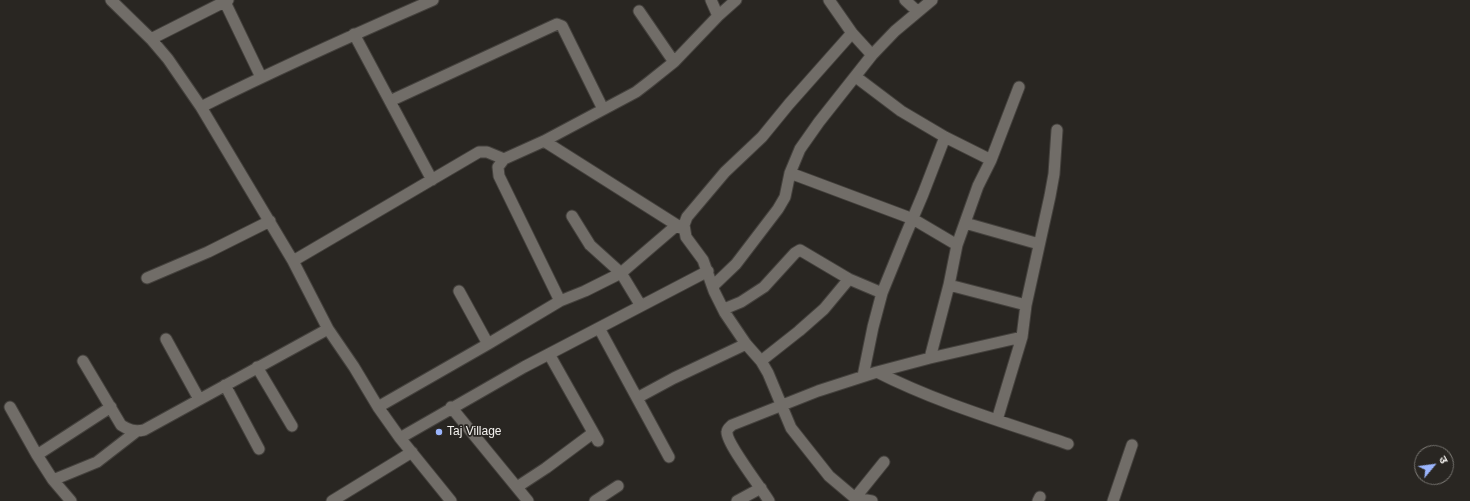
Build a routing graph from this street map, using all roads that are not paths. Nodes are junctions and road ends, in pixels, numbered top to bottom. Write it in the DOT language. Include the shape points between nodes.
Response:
graph roads {
  1 [pos="111,0"];
  2 [pos="225,0"];
  3 [pos="432,0"];
  4 [pos="711,0"];
  5 [pos="736,0"];
  6 [pos="905,0"];
  7 [pos="932,0"];
  8 [pos="833,2"];
  9 [pos="639,11"];
  10 [pos="917,11"];
  11 [pos="718,16"];
  12 [pos="852,33"];
  13 [pos="354,34"];
  14 [pos="151,39"];
  15 [pos="872,55"];
  16 [pos="674,62"];
  17 [pos="261,77"];
  18 [pos="856,77"];
  19 [pos="1019,88"];
  20 [pos="390,101"];
  21 [pos="201,107"];
  22 [pos="603,109"];
  23 [pos="1058,130"];
  24 [pos="945,137"];
  25 [pos="544,141"];
  26 [pos="504,158"];
  27 [pos="990,160"];
  28 [pos="790,173"];
  29 [pos="432,180"];
  30 [pos="572,216"];
  31 [pos="913,219"];
  32 [pos="270,221"];
  33 [pos="965,223"];
  34 [pos="680,228"];
  35 [pos="958,244"];
  36 [pos="1039,244"];
  37 [pos="293,261"];
  38 [pos="708,270"];
  39 [pos="621,273"];
  40 [pos="147,278"];
  41 [pos="849,279"];
  42 [pos="949,285"];
  43 [pos="713,286"];
  44 [pos="459,291"];
  45 [pos="882,293"];
  46 [pos="560,301"];
  47 [pos="1026,305"];
  48 [pos="641,306"];
  49 [pos="724,309"];
  50 [pos="328,328"];
  51 [pos="599,328"];
  52 [pos="1022,337"];
  53 [pos="166,339"];
  54 [pos="488,344"];
  55 [pos="746,344"];
  56 [pos="549,354"];
  57 [pos="930,358"];
  58 [pos="83,361"];
  59 [pos="761,361"];
  60 [pos="257,367"];
  61 [pos="877,372"];
  62 [pos="863,376"];
  63 [pos="225,385"];
  64 [pos="638,398"];
  65 [pos="199,399"];
  66 [pos="782,406"];
  67 [pos="10,407"];
  68 [pos="378,407"];
  69 [pos="452,407"];
  70 [pos="111,408"];
  71 [pos="997,420"];
  72 [pos="292,426"];
  73 [pos="138,431"];
  74 [pos="400,438"];
  75 [pos="1068,444"];
  76 [pos="1132,445"];
  77 [pos="259,449"];
  78 [pos="412,452"];
  79 [pos="37,455"];
  80 [pos="669,457"];
  81 [pos="884,462"];
  82 [pos="53,480"];
  83 [pos="618,486"];
  84 [pos="517,487"];
  85 [pos="761,488"];
  86 [pos="862,500"];
  87 [pos="72,501"];
  88 [pos="332,501"];
  89 [pos="451,501"];
  90 [pos="528,501"];
  91 [pos="595,501"];
  92 [pos="737,501"];
  93 [pos="770,501"];
  94 [pos="1113,501"];
  1 -- 14 [label="street"];
  2 -- 14 [label="street"];
  2 -- 17 [label="street"];
  3 -- 13 [label="street"];
  4 -- 11 [label="street"];
  5 -- 11 [label="street"];
  6 -- 10 [label="street"];
  7 -- 10 [label="street"];
  8 -- 12 [label="street"];
  9 -- 16 [label="street"];
  10 -- 15 [label="street"];
  11 -- 16 [label="street"];
  12 -- 15 [label="street"];
  12 -- 34 [label="street" via="762,137 726,172"];
  13 -- 17 [label="street"];
  13 -- 20 [label="street"];
  14 -- 21 [label="street"];
  15 -- 18 [label="street"];
  16 -- 22 [label="street" via="636,92"];
  17 -- 21 [label="street"];
  18 -- 24 [label="street" via="901,111"];
  18 -- 28 [label="street" via="800,149"];
  19 -- 27 [label="street"];
  20 -- 22 [label="street" via="557,24 562,26"];
  20 -- 29 [label="street"];
  21 -- 32 [label="street"];
  22 -- 25 [label="street"];
  23 -- 36 [label="street" via="1051,188"];
  24 -- 27 [label="street"];
  24 -- 31 [label="street"];
  25 -- 26 [label="street"];
  25 -- 34 [label="street"];
  26 -- 29 [label="street" via="488,152 479,152"];
  26 -- 46 [label="street" via="498,167 499,176"];
  27 -- 33 [label="street"];
  28 -- 31 [label="street"];
  28 -- 43 [label="street" via="785,197 778,209 736,264"];
  29 -- 37 [label="street"];
  30 -- 39 [label="street" via="590,245"];
  31 -- 35 [label="street"];
  31 -- 45 [label="street"];
  32 -- 37 [label="street"];
  32 -- 40 [label="street"];
  33 -- 35 [label="street"];
  33 -- 36 [label="street"];
  34 -- 38 [label="street"];
  34 -- 39 [label="street"];
  35 -- 42 [label="street"];
  36 -- 47 [label="street"];
  37 -- 50 [label="street"];
  38 -- 43 [label="street"];
  38 -- 48 [label="street"];
  39 -- 46 [label="street"];
  39 -- 48 [label="street"];
  41 -- 45 [label="street"];
  41 -- 49 [label="street" via="800,250 764,287"];
  41 -- 59 [label="street" via="824,309"];
  42 -- 47 [label="street"];
  42 -- 57 [label="street"];
  43 -- 49 [label="street"];
  44 -- 54 [label="street"];
  45 -- 62 [label="street"];
  46 -- 54 [label="street"];
  47 -- 52 [label="street"];
  48 -- 51 [label="street"];
  49 -- 55 [label="street"];
  50 -- 60 [label="street"];
  50 -- 68 [label="street"];
  51 -- 56 [label="street"];
  51 -- 64 [label="street"];
  52 -- 57 [label="street"];
  52 -- 71 [label="street"];
  53 -- 65 [label="street"];
  54 -- 68 [label="street"];
  55 -- 59 [label="street"];
  55 -- 64 [label="street"];
  56 -- 69 [label="street"];
  56 -- 84 [label="street" via="596,437"];
  57 -- 61 [label="street"];
  58 -- 70 [label="street"];
  59 -- 66 [label="street"];
  60 -- 63 [label="street"];
  60 -- 72 [label="street"];
  61 -- 62 [label="street"];
  61 -- 71 [label="street" via="958,407"];
  62 -- 66 [label="street"];
  63 -- 65 [label="street"];
  63 -- 77 [label="street"];
  64 -- 80 [label="street"];
  65 -- 73 [label="street"];
  66 -- 85 [label="street" via="732,425 727,430 732,445"];
  66 -- 86 [label="street" via="791,428 829,476"];
  67 -- 79 [label="street"];
  68 -- 74 [label="street"];
  69 -- 74 [label="street"];
  69 -- 84 [label="street"];
  70 -- 73 [label="street" via="121,425 128,430"];
  70 -- 79 [label="street"];
  71 -- 75 [label="street"];
  73 -- 82 [label="street" via="97,462"];
  74 -- 78 [label="street"];
  76 -- 94 [label="street"];
  78 -- 88 [label="street"];
  78 -- 89 [label="street"];
  79 -- 82 [label="street"];
  81 -- 86 [label="street"];
  82 -- 87 [label="street"];
  83 -- 91 [label="street"];
  84 -- 90 [label="street"];
  85 -- 92 [label="street"];
  85 -- 93 [label="street"];
}
